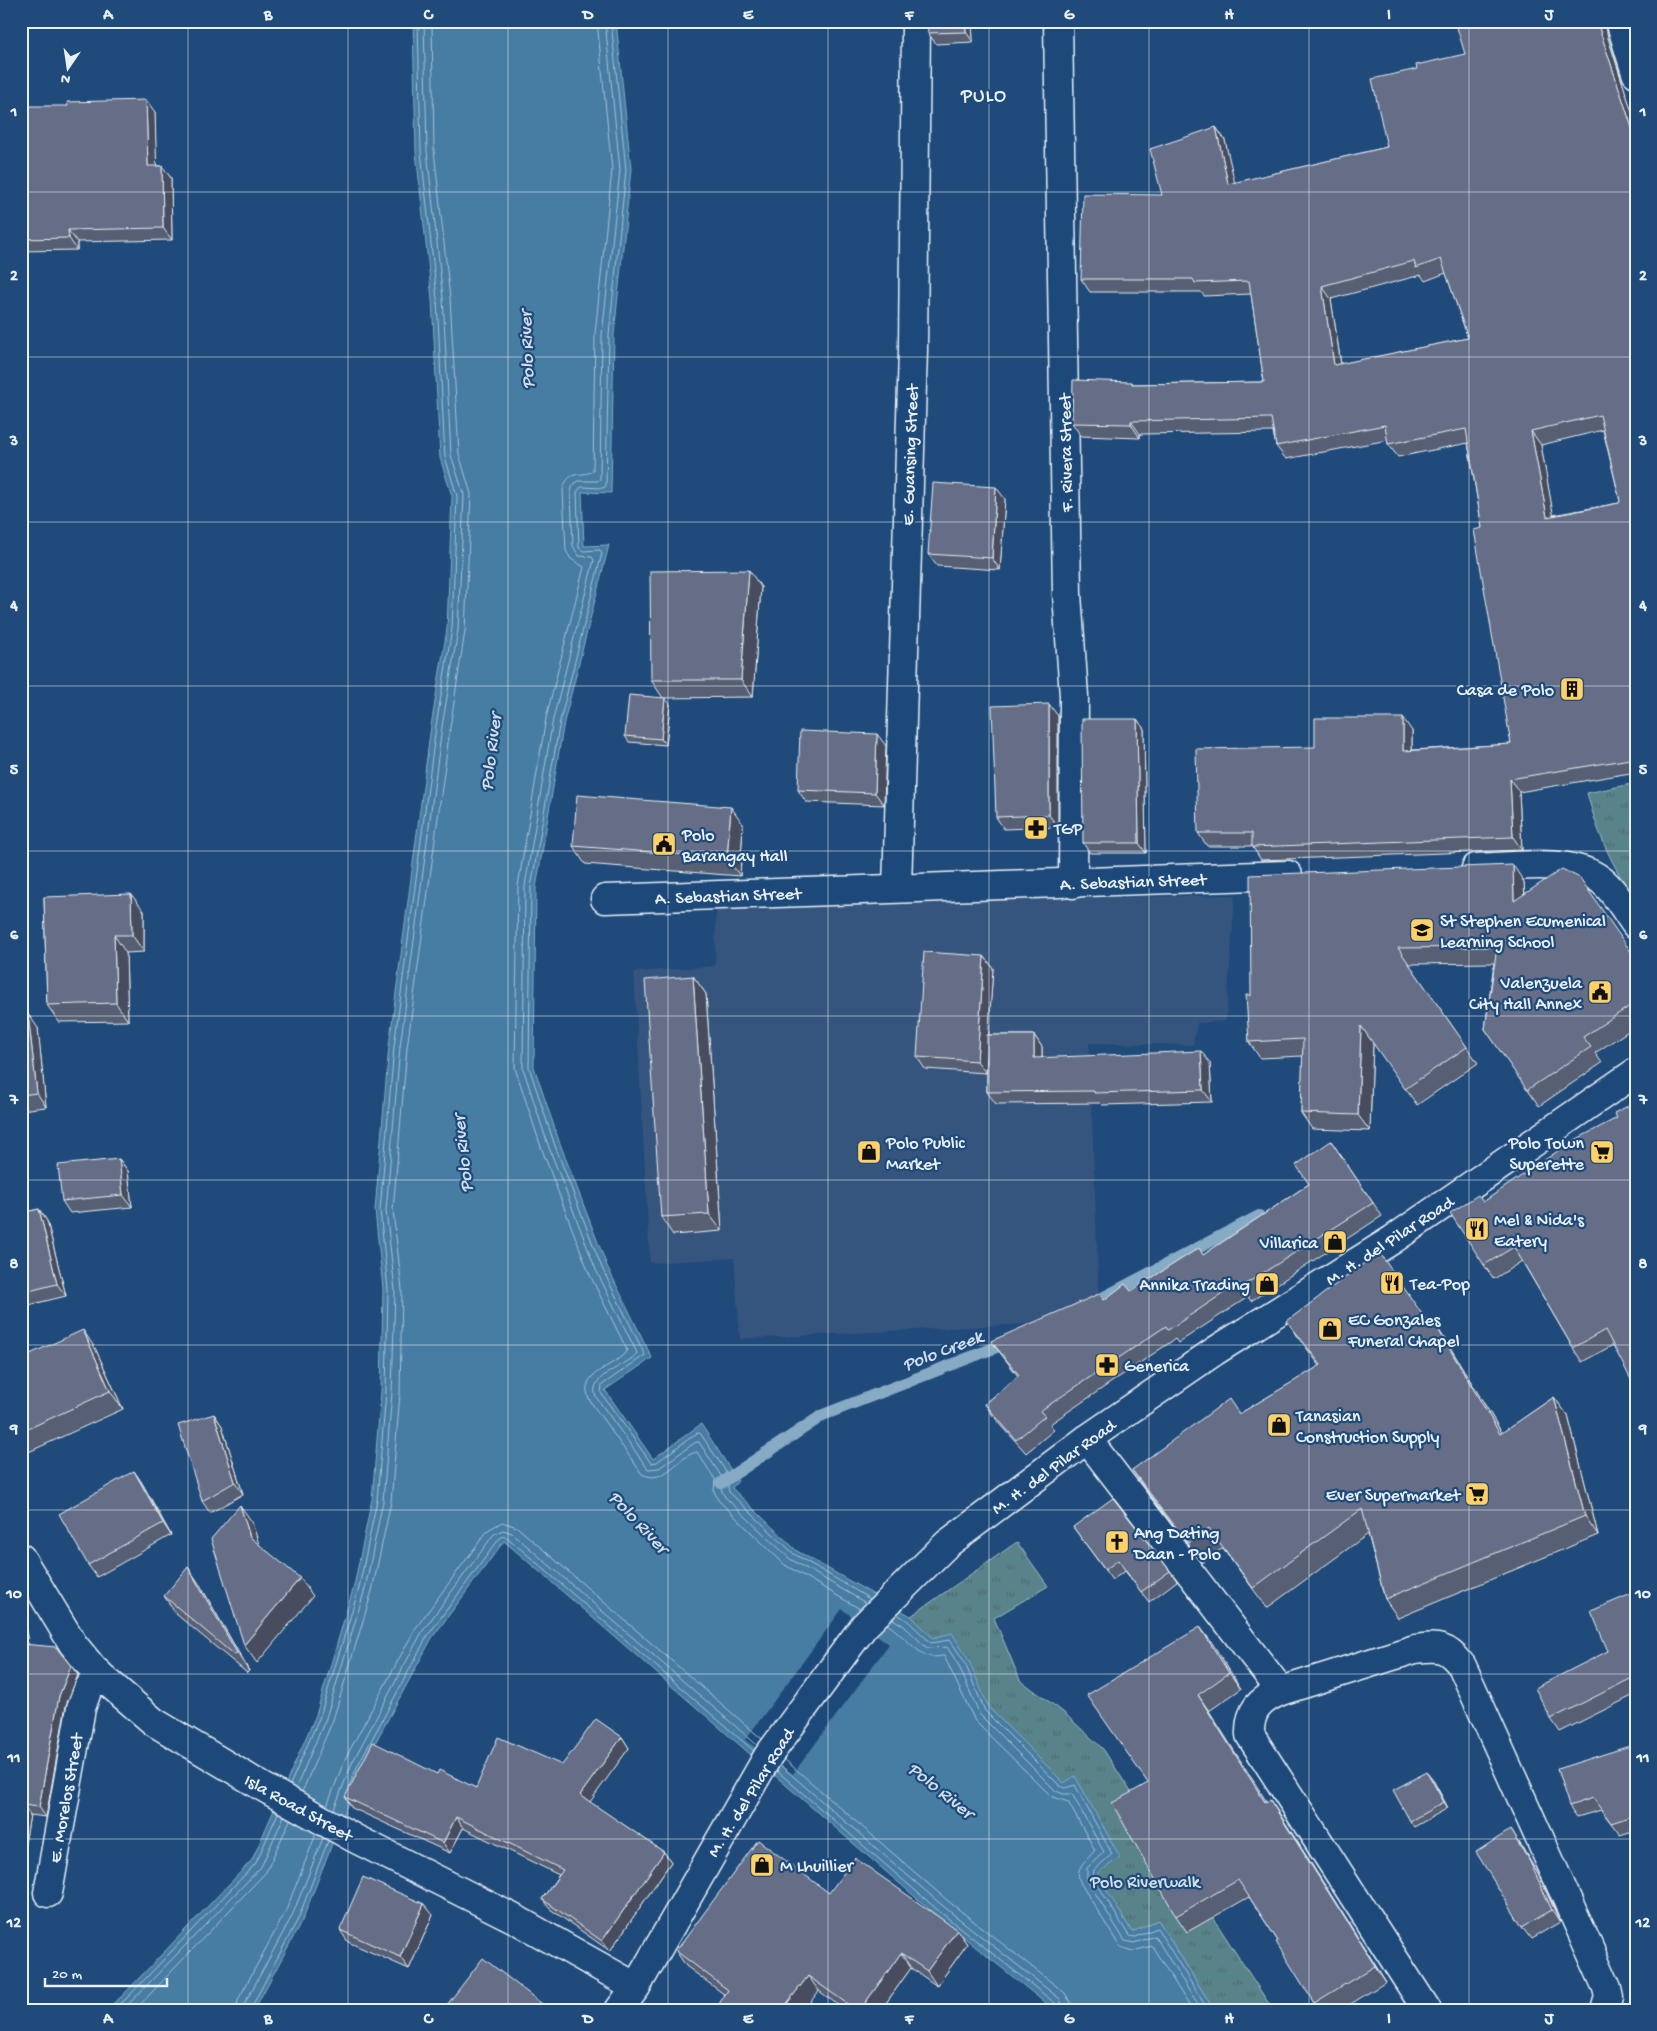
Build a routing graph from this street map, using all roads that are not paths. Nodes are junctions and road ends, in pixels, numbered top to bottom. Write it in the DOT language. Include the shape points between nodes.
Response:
graph roads {
  1 [pos="916,21"];
  2 [pos="1058,21"];
  3 [pos="1620,21"];
  4 [pos="1636,73"];
  5 [pos="1449,869"];
  6 [pos="1311,875"];
  7 [pos="1073,884"];
  8 [pos="897,888"];
  9 [pos="605,899"];
  10 [pos="1636,925"];
  11 [pos="1636,1072"];
  12 [pos="1087,1439"];
  13 [pos="21,1558"];
  14 [pos="98,1673"];
  15 [pos="1281,1691"];
  16 [pos="48,1893"];
  17 [pos="636,1987"];
  18 [pos="619,2010"];
  19 [pos="1428,2010"];
  20 [pos="1605,2010"];
  1 -- 8 [label="street, E. Guansing Street" via="913,350"];
  2 -- 7 [label="street, F. Rivera Street" via="1067,594 1074,696"];
  3 -- 4 [label="street"];
  5 -- 10 [label="street" via="1548,866 1585,871 1610,889"];
  6 -- 7 [label="street, A. Sebastian Street"];
  7 -- 8 [label="street, A. Sebastian Street"];
  8 -- 9 [label="street, A. Sebastian Street"];
  11 -- 12 [label="street, M. H. del Pilar Road" via="1392,1240 1216,1351"];
  12 -- 15 [label="street"];
  12 -- 17 [label="street, M. H. del Pilar Road" via="947,1544 864,1626 768,1756"];
  13 -- 14 [label="street, Isla Road Street" via="73,1644"];
  14 -- 16 [label="street, E. Morelos Street" via="82,1702"];
  14 -- 17 [label="street, Isla Road Street" via="154,1722 263,1788 517,1920"];
  15 -- 19 [label="street" via="1264,1698 1257,1705 1250,1720 1250,1735"];
  15 -- 20 [label="street" via="1415,1650 1445,1649 1454,1656 1462,1666 1607,1988 1609,1998"];
  17 -- 18 [label="street, M. H. del Pilar Road"];
}
